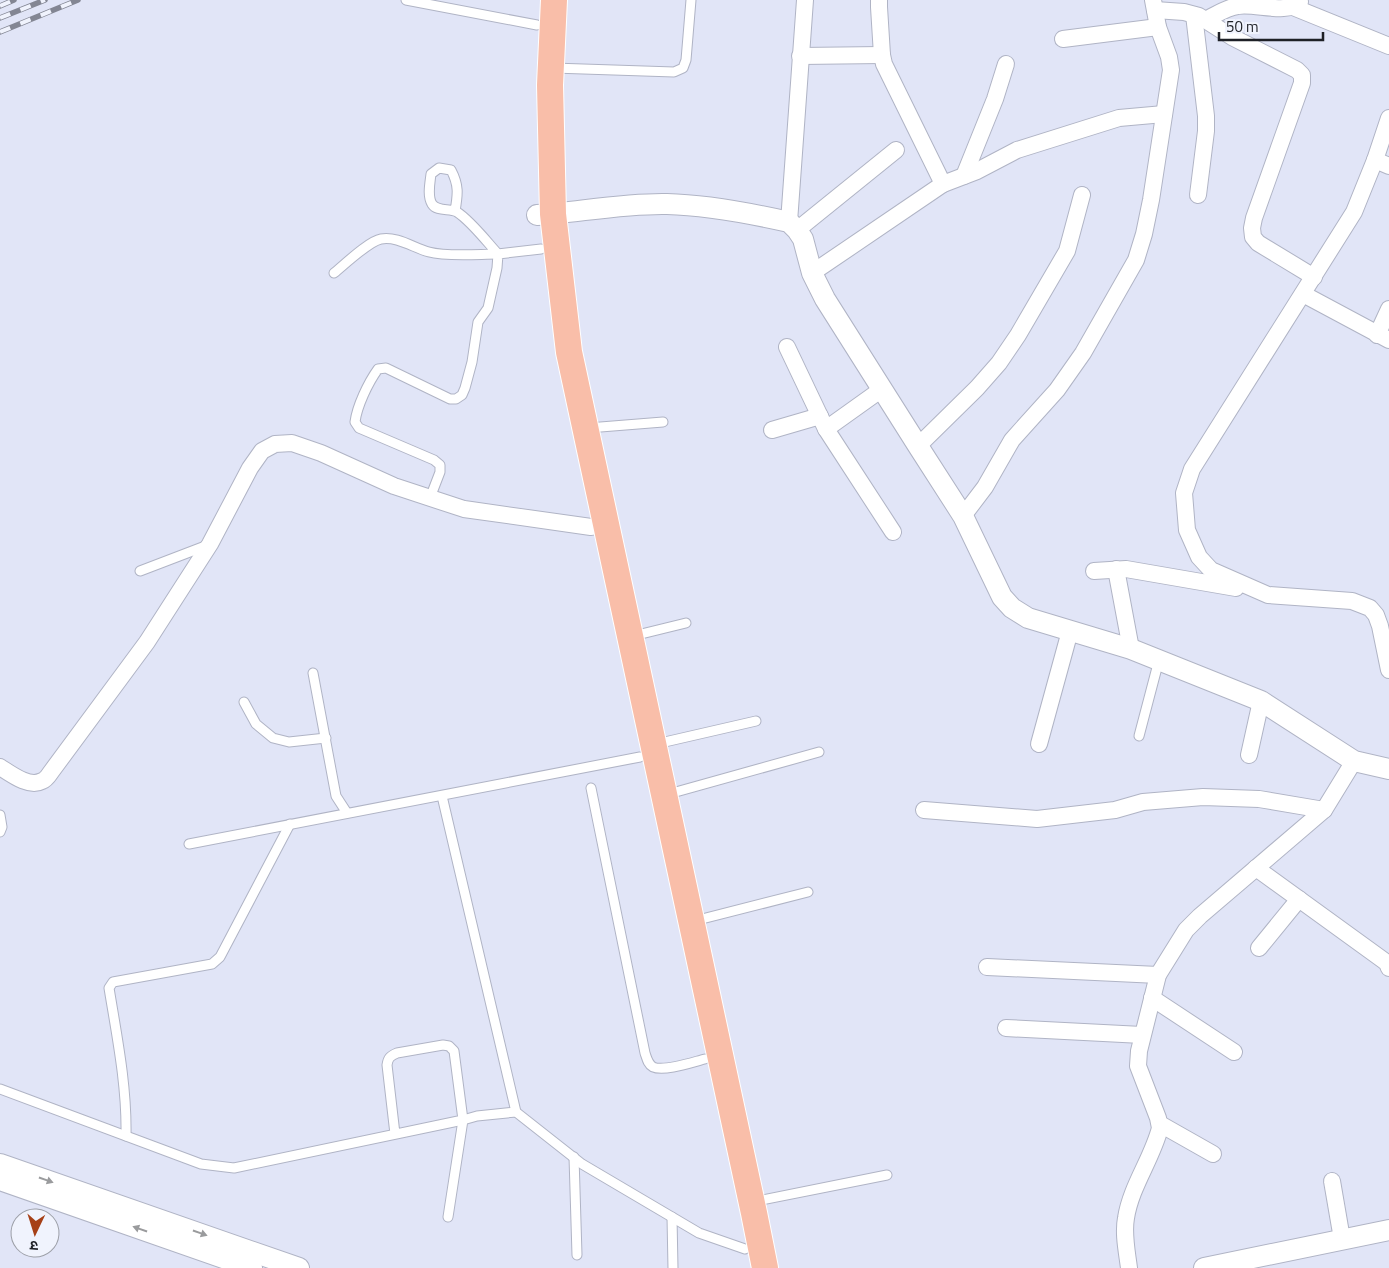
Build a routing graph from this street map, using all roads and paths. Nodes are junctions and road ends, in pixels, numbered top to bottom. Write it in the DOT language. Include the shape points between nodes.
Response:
graph roads {
  1 [pos="406,0"];
  2 [pos="554,0"];
  3 [pos="691,0"];
  4 [pos="805,0"];
  5 [pos="880,0"];
  6 [pos="1297,4"];
  7 [pos="1154,5"];
  8 [pos="537,12"];
  9 [pos="1200,18"];
  10 [pos="1158,27"];
  11 [pos="1063,39"];
  12 [pos="1389,46"];
  13 [pos="882,55"];
  14 [pos="800,56"];
  15 [pos="1006,64"];
  16 [pos="551,68"];
  17 [pos="1164,114"];
  18 [pos="1389,118"];
  19 [pos="896,150"];
  20 [pos="1382,163"];
  21 [pos="964,176"];
  22 [pos="943,184"];
  23 [pos="1198,195"];
  24 [pos="1082,196"];
  25 [pos="456,211"];
  26 [pos="545,214"];
  27 [pos="793,226"];
  28 [pos="541,249"];
  29 [pos="498,254"];
  30 [pos="334,273"];
  31 [pos="812,273"];
  32 [pos="1314,277"];
  33 [pos="1303,294"];
  34 [pos="1389,309"];
  35 [pos="1383,338"];
  36 [pos="787,347"];
  37 [pos="882,389"];
  38 [pos="663,422"];
  39 [pos="823,422"];
  40 [pos="586,428"];
  41 [pos="772,430"];
  42 [pos="918,446"];
  43 [pos="430,498"];
  44 [pos="963,516"];
  45 [pos="591,527"];
  46 [pos="893,532"];
  47 [pos="210,544"];
  48 [pos="1116,569"];
  49 [pos="140,571"];
  50 [pos="1094,571"];
  51 [pos="1268,595"];
  52 [pos="686,623"];
  53 [pos="1070,631"];
  54 [pos="630,636"];
  55 [pos="1132,649"];
  56 [pos="1160,660"];
  57 [pos="1389,670"];
  58 [pos="313,673"];
  59 [pos="244,702"];
  60 [pos="1261,702"];
  61 [pos="756,721"];
  62 [pos="1139,736"];
  63 [pos="326,738"];
  64 [pos="1039,744"];
  65 [pos="647,750"];
  66 [pos="819,752"];
  67 [pos="1249,755"];
  68 [pos="1354,762"];
  69 [pos="0,767"];
  70 [pos="1389,768"];
  71 [pos="591,788"];
  72 [pos="665,795"];
  73 [pos="442,796"];
  74 [pos="924,810"];
  75 [pos="1324,810"];
  76 [pos="347,813"];
  77 [pos="0,815"];
  78 [pos="290,824"];
  79 [pos="0,832"];
  80 [pos="189,844"];
  81 [pos="1256,868"];
  82 [pos="808,892"];
  83 [pos="1299,899"];
  84 [pos="692,922"];
  85 [pos="1259,948"];
  86 [pos="987,967"];
  87 [pos="1389,968"];
  88 [pos="1158,975"];
  89 [pos="1389,975"];
  90 [pos="1152,998"];
  91 [pos="1006,1028"];
  92 [pos="1142,1035"];
  93 [pos="1234,1052"];
  94 [pos="705,1059"];
  95 [pos="0,1088"];
  96 [pos="516,1112"];
  97 [pos="463,1120"];
  98 [pos="1160,1124"];
  99 [pos="395,1134"];
  100 [pos="126,1136"];
  101 [pos="1213,1154"];
  102 [pos="574,1157"];
  103 [pos="0,1164"];
  104 [pos="887,1176"];
  105 [pos="0,1180"];
  106 [pos="1332,1181"];
  107 [pos="752,1202"];
  108 [pos="448,1217"];
  109 [pos="672,1217"];
  110 [pos="1389,1230"];
  111 [pos="1342,1239"];
  112 [pos="577,1255"];
  113 [pos="747,1259"];
  114 [pos="252,1268"];
  115 [pos="299,1268"];
  116 [pos="673,1268"];
  117 [pos="765,1268"];
  118 [pos="1129,1268"];
  119 [pos="1204,1268"];
  1 -- 8 [label="lane"];
  2 -- 16 [label="main road"];
  3 -- 16 [label="lane" via="683,68 674,72"];
  4 -- 14 [label="street"];
  5 -- 13 [label="street"];
  6 -- 9 [label="street" via="1237,6"];
  6 -- 12 [label="street"];
  7 -- 9 [label="street"];
  7 -- 10 [label="street"];
  8 -- 26 [label="main road" via="534,85"];
  9 -- 23 [label="street" via="1206,131"];
  9 -- 32 [label="street" via="1302,75 1252,228 1258,243"];
  10 -- 11 [label="street"];
  10 -- 17 [label="street" via="1171,70"];
  13 -- 14 [label="street"];
  13 -- 22 [label="street"];
  14 -- 27 [label="street"];
  15 -- 21 [label="street"];
  16 -- 26 [label="main road"];
  17 -- 21 [label="street" via="1119,118 1017,150"];
  17 -- 44 [label="street" via="1151,200 1136,260 1083,353 1057,390 1012,440"];
  18 -- 20 [label="street"];
  19 -- 27 [label="street"];
  20 -- 32 [label="street"];
  21 -- 22 [label="street"];
  22 -- 31 [label="street"];
  24 -- 42 [label="street" via="1067,251 1018,335 977,388"];
  25 -- 25 [label="lane" via="457,180 451,170 439,168 431,174 431,204 439,209"];
  25 -- 29 [label="lane"];
  26 -- 27 [label="street" via="666,204 700,206"];
  26 -- 28 [label="main road"];
  26 -- 40 [label="main road"];
  27 -- 31 [label="street" via="803,239"];
  28 -- 29 [label="lane"];
  28 -- 45 [label="main road" via="554,355"];
  29 -- 30 [label="lane" via="443,254 380,239"];
  29 -- 43 [label="lane" via="498,268 488,308 478,322 472,362 462,395 450,399 386,368 378,369 356,414 355,422 359,428 440,465"];
  31 -- 37 [label="street"];
  32 -- 33 [label="street"];
  33 -- 35 [label="street"];
  33 -- 51 [label="street" via="1192,469 1184,493 1186,530 1199,557 1211,570"];
  34 -- 35 [label="street"];
  36 -- 39 [label="street"];
  37 -- 39 [label="street"];
  37 -- 42 [label="street"];
  38 -- 40 [label="lane"];
  39 -- 41 [label="street"];
  39 -- 46 [label="street"];
  40 -- 54 [label="main road"];
  42 -- 44 [label="street"];
  43 -- 45 [label="street" via="464,510"];
  43 -- 47 [label="street" via="394,486 321,453 292,443 275,444 262,452 250,468"];
  44 -- 53 [label="street" via="1002,597 1012,608 1028,618"];
  45 -- 65 [label="main road"];
  47 -- 49 [label="lane"];
  47 -- 69 [label="street" via="146,642 51,772 42,781 32,782"];
  48 -- 50 [label="street"];
  48 -- 51 [label="street"];
  48 -- 55 [label="street"];
  51 -- 57 [label="street" via="1352,601 1370,608 1380,626"];
  52 -- 54 [label="lane"];
  53 -- 55 [label="street"];
  53 -- 64 [label="street"];
  54 -- 65 [label="main road"];
  55 -- 56 [label="street"];
  56 -- 60 [label="street"];
  56 -- 62 [label="lane"];
  58 -- 63 [label="lane"];
  59 -- 63 [label="lane" via="256,724 273,738 289,742"];
  60 -- 67 [label="street"];
  60 -- 68 [label="street"];
  61 -- 65 [label="lane"];
  63 -- 76 [label="lane" via="336,796"];
  65 -- 72 [label="main road"];
  65 -- 73 [label="lane"];
  65 -- 94 [label="main road"];
  66 -- 72 [label="lane"];
  68 -- 70 [label="street"];
  68 -- 75 [label="street"];
  71 -- 94 [label="lane" via="648,1062 662,1069"];
  72 -- 84 [label="main road"];
  73 -- 76 [label="lane"];
  73 -- 96 [label="lane"];
  74 -- 75 [label="street" via="1043,819 1115,810 1143,802 1204,797 1258,799"];
  75 -- 81 [label="street"];
  76 -- 78 [label="lane"];
  77 -- 79 [label="lane"];
  78 -- 80 [label="lane"];
  78 -- 100 [label="lane" via="220,956 212,964 113,982 109,988 125,1090"];
  81 -- 83 [label="street"];
  81 -- 88 [label="street" via="1186,930"];
  82 -- 84 [label="lane"];
  83 -- 85 [label="street"];
  83 -- 87 [label="street" via="1387,963"];
  84 -- 107 [label="main road"];
  86 -- 88 [label="street"];
  87 -- 89 [label="street"];
  88 -- 90 [label="street"];
  90 -- 92 [label="street"];
  90 -- 93 [label="street"];
  91 -- 92 [label="street"];
  92 -- 98 [label="street" via="1138,1066"];
  94 -- 113 [label="main road"];
  95 -- 100 [label="lane"];
  96 -- 97 [label="lane"];
  96 -- 102 [label="lane"];
  97 -- 99 [label="lane"];
  97 -- 99 [label="lane" via="454,1051 443,1045 397,1053 387,1060"];
  97 -- 108 [label="lane"];
  98 -- 101 [label="street"];
  98 -- 118 [label="street" via="1126,1219"];
  99 -- 100 [label="lane" via="234,1168 201,1164"];
  102 -- 109 [label="lane"];
  102 -- 112 [label="lane"];
  103 -- 115 [label="street, one-way"];
  104 -- 107 [label="lane"];
  114 -- 105 [label="street, one-way"];
  106 -- 111 [label="street"];
  107 -- 117 [label="main road"];
  109 -- 113 [label="lane"];
  109 -- 116 [label="lane"];
  110 -- 111 [label="street"];
  111 -- 119 [label="street"];
}
